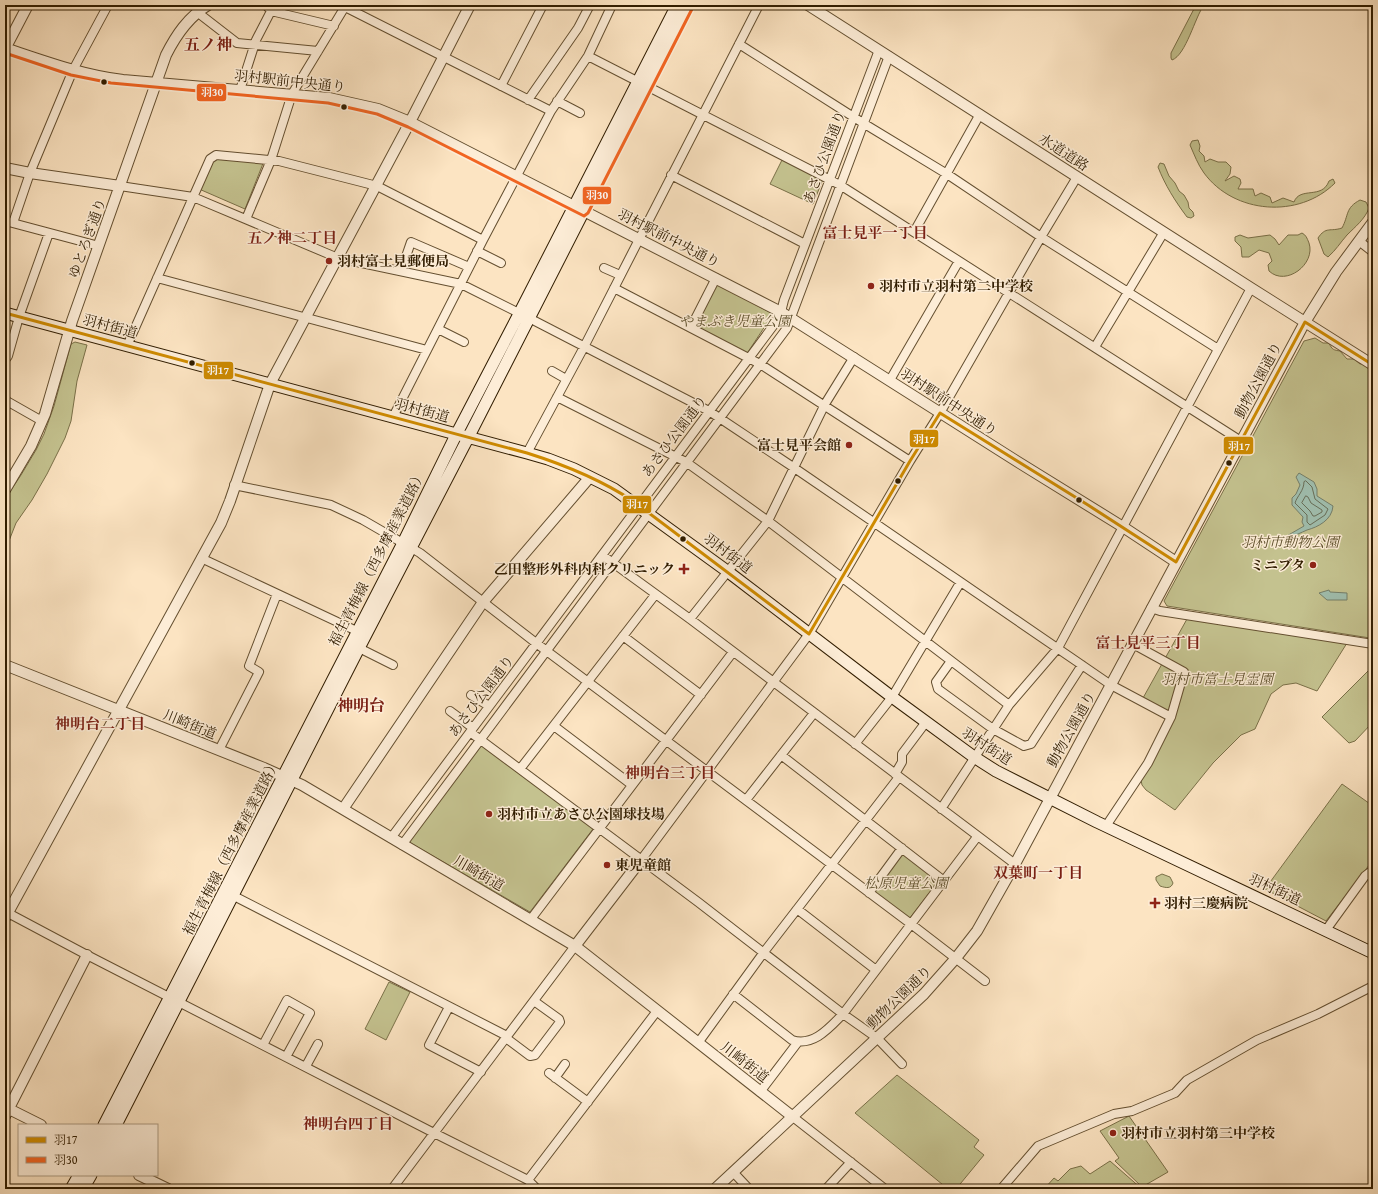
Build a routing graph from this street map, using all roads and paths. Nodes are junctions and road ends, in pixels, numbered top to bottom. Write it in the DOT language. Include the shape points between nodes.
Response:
graph roads {
  1 [pos="28,5"];
  2 [pos="108,5"];
  3 [pos="208,5"];
  4 [pos="470,5"];
  5 [pos="543,5"];
  6 [pos="590,5"];
  7 [pos="612,5"];
  8 [pos="677,5"];
  9 [pos="689,5"];
  10 [pos="759,5"];
  11 [pos="808,5"];
  12 [pos="346,6"];
  13 [pos="268,8"];
  14 [pos="197,12"];
  15 [pos="334,26"];
  16 [pos="739,44"];
  17 [pos="254,45"];
  18 [pos="5,48"];
  19 [pos="879,50"];
  20 [pos="318,51"];
  21 [pos="588,56"];
  22 [pos="888,56"];
  23 [pos="444,57"];
  24 [pos="73,70"];
  25 [pos="156,83"];
  26 [pos="643,83"];
  27 [pos="501,86"];
  28 [pos="240,90"];
  29 [pos="292,94"];
  30 [pos="528,100"];
  31 [pos="557,101"];
  32 [pos="551,111"];
  33 [pos="580,112"];
  34 [pos="703,114"];
  35 [pos="980,114"];
  36 [pos="853,116"];
  37 [pos="410,122"];
  38 [pos="863,124"];
  39 [pos="271,160"];
  40 [pos="5,168"];
  41 [pos="30,173"];
  42 [pos="947,174"];
  43 [pos="672,175"];
  44 [pos="516,176"];
  45 [pos="1077,177"];
  46 [pos="830,180"];
  47 [pos="840,185"];
  48 [pos="120,186"];
  49 [pos="376,186"];
  50 [pos="193,197"];
  51 [pos="574,206"];
  52 [pos="584,210"];
  53 [pos="246,219"];
  54 [pos="9,222"];
  55 [pos="1373,222"];
  56 [pos="914,232"];
  57 [pos="1164,232"];
  58 [pos="49,233"];
  59 [pos="1041,237"];
  60 [pos="639,239"];
  61 [pos="483,240"];
  62 [pos="1359,241"];
  63 [pos="805,244"];
  64 [pos="99,246"];
  65 [pos="477,251"];
  66 [pos="1373,252"];
  67 [pos="338,258"];
  68 [pos="960,261"];
  69 [pos="501,263"];
  70 [pos="469,267"];
  71 [pos="604,268"];
  72 [pos="401,271"];
  73 [pos="620,275"];
  74 [pos="157,278"];
  75 [pos="716,278"];
  76 [pos="461,284"];
  77 [pos="614,288"];
  78 [pos="1251,288"];
  79 [pos="1128,291"];
  80 [pos="1009,294"];
  81 [pos="781,312"];
  82 [pos="5,313"];
  83 [pos="524,316"];
  84 [pos="19,317"];
  85 [pos="306,317"];
  86 [pos="791,318"];
  87 [pos="1305,322"];
  88 [pos="691,327"];
  89 [pos="438,329"];
  90 [pos="69,330"];
  91 [pos="464,342"];
  92 [pos="127,346"];
  93 [pos="584,347"];
  94 [pos="1095,348"];
  95 [pos="427,350"];
  96 [pos="1218,350"];
  97 [pos="749,358"];
  98 [pos="854,358"];
  99 [pos="5,360"];
  100 [pos="760,364"];
  101 [pos="1373,364"];
  102 [pos="552,372"];
  103 [pos="566,379"];
  104 [pos="890,380"];
  105 [pos="270,384"];
  106 [pos="557,397"];
  107 [pos="5,400"];
  108 [pos="825,404"];
  109 [pos="1188,407"];
  110 [pos="709,411"];
  111 [pos="940,413"];
  112 [pos="393,417"];
  113 [pos="720,418"];
  114 [pos="42,421"];
  115 [pos="456,435"];
  116 [pos="468,438"];
  117 [pos="1241,441"];
  118 [pos="527,453"];
  119 [pos="676,456"];
  120 [pos="910,461"];
  121 [pos="686,462"];
  122 [pos="793,467"];
  123 [pos="590,477"];
  124 [pos="234,485"];
  125 [pos="5,490"];
  126 [pos="638,506"];
  127 [pos="648,513"];
  128 [pos="768,521"];
  129 [pos="874,522"];
  130 [pos="1123,527"];
  131 [pos="407,545"];
  132 [pos="602,555"];
  133 [pos="201,558"];
  134 [pos="1176,562"];
  135 [pos="612,563"];
  136 [pos="727,571"];
  137 [pos="842,579"];
  138 [pos="960,583"];
  139 [pos="277,594"];
  140 [pos="655,595"];
  141 [pos="483,602"];
  142 [pos="1151,608"];
  143 [pos="690,619"];
  144 [pos="361,633"];
  145 [pos="809,634"];
  146 [pos="623,636"];
  147 [pos="925,641"];
  148 [pos="536,643"];
  149 [pos="1133,644"];
  150 [pos="1373,644"];
  151 [pos="359,648"];
  152 [pos="1058,648"];
  153 [pos="546,650"];
  154 [pos="733,652"];
  155 [pos="951,662"];
  156 [pos="5,665"];
  157 [pos="393,665"];
  158 [pos="1082,665"];
  159 [pos="588,681"];
  160 [pos="773,682"];
  161 [pos="1111,685"];
  162 [pos="471,695"];
  163 [pos="701,695"];
  164 [pos="892,697"];
  165 [pos="1009,705"];
  166 [pos="489,706"];
  167 [pos="118,710"];
  168 [pos="450,710"];
  169 [pos="814,713"];
  170 [pos="1171,717"];
  171 [pos="926,722"];
  172 [pos="554,726"];
  173 [pos="993,729"];
  174 [pos="471,730"];
  175 [pos="480,739"];
  176 [pos="666,740"];
  177 [pos="855,744"];
  178 [pos="219,750"];
  179 [pos="782,755"];
  180 [pos="974,757"];
  181 [pos="520,769"];
  182 [pos="706,771"];
  183 [pos="897,776"];
  184 [pos="287,778"];
  185 [pos="632,785"];
  186 [pos="1049,798"];
  187 [pos="746,800"];
  188 [pos="343,809"];
  189 [pos="941,809"];
  190 [pos="866,820"];
  191 [pos="1106,826"];
  192 [pos="600,828"];
  193 [pos="977,837"];
  194 [pos="391,838"];
  195 [pos="402,845"];
  196 [pos="902,848"];
  197 [pos="641,860"];
  198 [pos="832,864"];
  199 [pos="1015,864"];
  200 [pos="1373,870"];
  201 [pos="944,880"];
  202 [pos="869,893"];
  203 [pos="229,894"];
  204 [pos="797,909"];
  205 [pos="6,916"];
  206 [pos="531,919"];
  207 [pos="911,924"];
  208 [pos="1326,930"];
  209 [pos="575,946"];
  210 [pos="764,952"];
  211 [pos="1373,953"];
  212 [pos="87,955"];
  213 [pos="956,958"];
  214 [pos="876,970"];
  215 [pos="984,981"];
  216 [pos="1373,986"];
  217 [pos="733,994"];
  218 [pos="174,999"];
  219 [pos="534,1001"];
  220 [pos="449,1007"];
  221 [pos="657,1010"];
  222 [pos="843,1014"];
  223 [pos="506,1037"];
  224 [pos="877,1038"];
  225 [pos="798,1042"];
  226 [pos="698,1043"];
  227 [pos="318,1044"];
  228 [pos="264,1045"];
  229 [pos="286,1057"];
  230 [pos="565,1064"];
  231 [pos="902,1064"];
  232 [pos="306,1066"];
  233 [pos="481,1072"];
  234 [pos="760,1092"];
  235 [pos="588,1102"];
  236 [pos="6,1110"];
  237 [pos="793,1117"];
  238 [pos="39,1124"];
  239 [pos="105,1124"];
  240 [pos="116,1124"];
  241 [pos="434,1133"];
  242 [pos="851,1162"];
  243 [pos="733,1172"];
  244 [pos="78,1176"];
  245 [pos="90,1176"];
  246 [pos="142,1176"];
  247 [pos="528,1180"];
  248 [pos="71,1189"];
  249 [pos="83,1189"];
  250 [pos="168,1189"];
  251 [pos="392,1189"];
  252 [pos="537,1189"];
  253 [pos="715,1189"];
  254 [pos="749,1189"];
  255 [pos="826,1189"];
  256 [pos="885,1189"];
  257 [pos="1001,1189"];
  1 -- 18 [label="street"];
  2 -- 24 [label="street"];
  3 -- 14 [label="street, ゆとろぎ通り"];
  4 -- 23 [label="street"];
  5 -- 27 [label="street"];
  6 -- 30 [label="street" via="578,28"];
  7 -- 21 [label="street"];
  8 -- 26 [label="main road, 福生青梅線（西多摩産業道路）"];
  9 -- 26 [label="main road, 福生青梅線（西多摩産業道路）"];
  10 -- 16 [label="street"];
  11 -- 19 [label="street, 水道道路"];
  12 -- 15 [label="street"];
  12 -- 23 [label="street"];
  13 -- 15 [label="street"];
  13 -- 17 [label="street"];
  14 -- 17 [label="street" via="237,43"];
  14 -- 25 [label="street, ゆとろぎ通り" via="172,43"];
  15 -- 20 [label="street"];
  16 -- 34 [label="street"];
  16 -- 36 [label="street"];
  17 -- 20 [label="street"];
  17 -- 28 [label="street"];
  18 -- 24 [label="street, 羽村駅前中央通り"];
  19 -- 22 [label="street, 水道道路"];
  19 -- 36 [label="street, あさひ公園通り"];
  20 -- 29 [label="street"];
  21 -- 26 [label="street"];
  21 -- 31 [label="street"];
  22 -- 35 [label="street, 水道道路"];
  22 -- 38 [label="street, あさひ公園通り"];
  23 -- 27 [label="street"];
  23 -- 37 [label="street"];
  24 -- 25 [label="street, 羽村駅前中央通り"];
  24 -- 41 [label="street"];
  25 -- 28 [label="street, 羽村駅前中央通り"];
  25 -- 48 [label="street, ゆとろぎ通り"];
  26 -- 34 [label="street"];
  26 -- 51 [label="main road, 福生青梅線（西多摩産業道路）"];
  26 -- 52 [label="main road, 福生青梅線（西多摩産業道路）"];
  27 -- 30 [label="street"];
  28 -- 29 [label="street, 羽村駅前中央通り"];
  29 -- 37 [label="street, 羽村駅前中央通り" via="350,102"];
  29 -- 39 [label="street"];
  30 -- 32 [label="street"];
  31 -- 32 [label="street"];
  31 -- 33 [label="street"];
  32 -- 44 [label="street"];
  34 -- 43 [label="street"];
  34 -- 46 [label="street"];
  35 -- 42 [label="street"];
  35 -- 45 [label="street, 水道道路"];
  36 -- 38 [label="street"];
  36 -- 46 [label="street, あさひ公園通り"];
  37 -- 44 [label="street, 羽村駅前中央通り"];
  37 -- 49 [label="street"];
  38 -- 42 [label="street"];
  38 -- 47 [label="street, あさひ公園通り"];
  39 -- 49 [label="street"];
  39 -- 50 [label="street" via="216,155 210,158"];
  39 -- 53 [label="street"];
  40 -- 41 [label="street"];
  41 -- 48 [label="street"];
  41 -- 54 [label="street"];
  42 -- 56 [label="street"];
  42 -- 59 [label="street"];
  43 -- 60 [label="street"];
  43 -- 63 [label="street"];
  44 -- 51 [label="street, 羽村駅前中央通り"];
  44 -- 61 [label="street"];
  45 -- 57 [label="street, 水道道路"];
  45 -- 59 [label="street"];
  46 -- 47 [label="street"];
  46 -- 63 [label="street, あさひ公園通り"];
  47 -- 56 [label="street"];
  47 -- 86 [label="street, あさひ公園通り"];
  48 -- 50 [label="street"];
  48 -- 64 [label="street, ゆとろぎ通り"];
  49 -- 61 [label="street"];
  49 -- 67 [label="street"];
  50 -- 53 [label="street"];
  50 -- 74 [label="street"];
  51 -- 52 [label="street, 羽村駅前中央通り"];
  51 -- 83 [label="main road, 福生青梅線（西多摩産業道路）"];
  52 -- 60 [label="street, 羽村駅前中央通り"];
  52 -- 83 [label="main road, 福生青梅線（西多摩産業道路）"];
  53 -- 67 [label="street"];
  54 -- 58 [label="street"];
  55 -- 62 [label="street, 動物公園通り"];
  56 -- 68 [label="street"];
  57 -- 78 [label="street, 水道道路"];
  57 -- 79 [label="street"];
  58 -- 64 [label="street"];
  58 -- 84 [label="street"];
  59 -- 79 [label="street"];
  59 -- 80 [label="street"];
  60 -- 73 [label="street"];
  60 -- 75 [label="street, 羽村駅前中央通り"];
  61 -- 65 [label="street"];
  62 -- 66 [label="street"];
  62 -- 87 [label="street, 動物公園通り"];
  63 -- 81 [label="street, あさひ公園通り"];
  64 -- 90 [label="street, ゆとろぎ通り"];
  65 -- 69 [label="street"];
  65 -- 70 [label="street"];
  67 -- 72 [label="street"];
  67 -- 85 [label="street"];
  68 -- 80 [label="street"];
  68 -- 104 [label="street"];
  70 -- 72 [label="street" via="412,242"];
  70 -- 76 [label="street"];
  71 -- 73 [label="street"];
  72 -- 76 [label="street"];
  73 -- 77 [label="street"];
  74 -- 85 [label="street"];
  74 -- 92 [label="street"];
  75 -- 81 [label="street, 羽村駅前中央通り"];
  75 -- 88 [label="street"];
  76 -- 83 [label="street"];
  76 -- 89 [label="street"];
  77 -- 88 [label="street"];
  77 -- 93 [label="street"];
  78 -- 87 [label="street, 水道道路"];
  78 -- 96 [label="street"];
  79 -- 94 [label="street"];
  79 -- 96 [label="street"];
  80 -- 94 [label="street"];
  80 -- 111 [label="street"];
  81 -- 86 [label="street, 羽村駅前中央通り"];
  81 -- 97 [label="street, あさひ公園通り"];
  82 -- 84 [label="main road, 羽村街道"];
  83 -- 93 [label="street"];
  83 -- 115 [label="main road, 福生青梅線（西多摩産業道路）"];
  83 -- 116 [label="main road, 福生青梅線（西多摩産業道路）"];
  84 -- 90 [label="main road, 羽村街道"];
  84 -- 99 [label="street"];
  85 -- 95 [label="street"];
  85 -- 105 [label="street"];
  86 -- 98 [label="street, 羽村駅前中央通り"];
  86 -- 100 [label="street, あさひ公園通り"];
  87 -- 101 [label="street, 水道道路"];
  87 -- 117 [label="street, 動物公園通り"];
  88 -- 97 [label="street"];
  89 -- 91 [label="street"];
  89 -- 95 [label="street"];
  90 -- 92 [label="main road, 羽村街道"];
  90 -- 114 [label="street, ゆとろぎ通り"];
  92 -- 105 [label="main road, 羽村街道"];
  93 -- 103 [label="street"];
  93 -- 110 [label="street"];
  94 -- 109 [label="street"];
  95 -- 112 [label="street"];
  96 -- 109 [label="street"];
  97 -- 100 [label="street"];
  97 -- 110 [label="street, あさひ公園通り"];
  98 -- 104 [label="street, 羽村駅前中央通り"];
  98 -- 108 [label="street"];
  100 -- 108 [label="street"];
  100 -- 113 [label="street, あさひ公園通り"];
  102 -- 103 [label="street"];
  103 -- 106 [label="street"];
  104 -- 111 [label="street, 羽村駅前中央通り"];
  105 -- 112 [label="main road, 羽村街道"];
  105 -- 124 [label="street"];
  106 -- 118 [label="street"];
  106 -- 119 [label="street"];
  107 -- 114 [label="street"];
  108 -- 120 [label="street"];
  108 -- 122 [label="street"];
  109 -- 117 [label="street"];
  109 -- 130 [label="street"];
  110 -- 113 [label="street"];
  110 -- 119 [label="street, あさひ公園通り"];
  111 -- 120 [label="street"];
  111 -- 130 [label="street, 羽村駅前中央通り"];
  112 -- 115 [label="main road, 羽村街道"];
  113 -- 121 [label="street, あさひ公園通り"];
  113 -- 122 [label="street"];
  114 -- 125 [label="street, ゆとろぎ通り" via="31,446"];
  115 -- 116 [label="main road, 羽村街道"];
  115 -- 131 [label="main road, 福生青梅線（西多摩産業道路）"];
  116 -- 118 [label="main road, 羽村街道"];
  116 -- 131 [label="main road, 福生青梅線（西多摩産業道路）"];
  117 -- 134 [label="street, 動物公園通り"];
  118 -- 123 [label="main road, 羽村街道"];
  119 -- 121 [label="street"];
  119 -- 126 [label="street, あさひ公園通り"];
  120 -- 129 [label="street"];
  121 -- 127 [label="street, あさひ公園通り"];
  121 -- 128 [label="street"];
  122 -- 128 [label="street"];
  122 -- 129 [label="street"];
  123 -- 126 [label="main road, 羽村街道" via="614,489"];
  123 -- 141 [label="street"];
  124 -- 131 [label="street" via="326,503"];
  124 -- 133 [label="street" via="223,518"];
  126 -- 127 [label="main road, 羽村街道"];
  126 -- 132 [label="street, あさひ公園通り"];
  127 -- 135 [label="street, あさひ公園通り"];
  127 -- 136 [label="main road, 羽村街道"];
  128 -- 136 [label="street"];
  128 -- 137 [label="street"];
  129 -- 137 [label="street"];
  129 -- 138 [label="street"];
  130 -- 134 [label="street, 羽村駅前中央通り"];
  130 -- 152 [label="street"];
  131 -- 141 [label="street"];
  131 -- 144 [label="main road, 福生青梅線（西多摩産業道路）"];
  132 -- 135 [label="street"];
  132 -- 148 [label="street, あさひ公園通り"];
  133 -- 139 [label="street"];
  133 -- 167 [label="street"];
  134 -- 142 [label="street, 動物公園通り"];
  135 -- 140 [label="street"];
  135 -- 153 [label="street, あさひ公園通り"];
  136 -- 143 [label="street"];
  136 -- 145 [label="main road, 羽村街道"];
  137 -- 145 [label="street"];
  137 -- 147 [label="street"];
  138 -- 147 [label="street"];
  138 -- 152 [label="street"];
  139 -- 144 [label="street"];
  139 -- 178 [label="street" via="249,666 259,672"];
  140 -- 143 [label="street"];
  140 -- 146 [label="street"];
  141 -- 148 [label="street"];
  141 -- 188 [label="street"];
  142 -- 149 [label="street, 動物公園通り"];
  142 -- 150 [label="street"];
  143 -- 154 [label="street"];
  144 -- 151 [label="main road, 福生青梅線（西多摩産業道路）"];
  144 -- 184 [label="main road, 福生青梅線（西多摩産業道路）"];
  145 -- 160 [label="street"];
  145 -- 164 [label="main road, 羽村街道"];
  146 -- 159 [label="street"];
  146 -- 163 [label="street"];
  147 -- 155 [label="street"];
  147 -- 164 [label="street"];
  148 -- 153 [label="street"];
  148 -- 166 [label="street, あさひ公園通り"];
  149 -- 161 [label="street, 動物公園通り"];
  149 -- 170 [label="street" via="1184,672"];
  151 -- 157 [label="street"];
  151 -- 184 [label="main road, 福生青梅線（西多摩産業道路）"];
  152 -- 158 [label="street"];
  152 -- 165 [label="street"];
  153 -- 159 [label="street"];
  153 -- 175 [label="street, あさひ公園通り"];
  154 -- 160 [label="street"];
  154 -- 163 [label="street"];
  155 -- 165 [label="street"];
  155 -- 173 [label="street" via="936,682 938,689"];
  156 -- 167 [label="street, 川崎街道"];
  158 -- 161 [label="street"];
  158 -- 173 [label="street" via="1031,744 1024,746"];
  159 -- 172 [label="street"];
  159 -- 176 [label="street"];
  160 -- 169 [label="street"];
  160 -- 182 [label="street"];
  161 -- 170 [label="street"];
  161 -- 186 [label="street, 動物公園通り"];
  162 -- 166 [label="street"];
  163 -- 176 [label="street"];
  164 -- 171 [label="main road, 羽村街道"];
  164 -- 177 [label="street"];
  165 -- 173 [label="street"];
  166 -- 174 [label="street, あさひ公園通り"];
  167 -- 178 [label="street, 川崎街道"];
  167 -- 205 [label="street"];
  168 -- 174 [label="street"];
  169 -- 177 [label="street"];
  169 -- 179 [label="street"];
  170 -- 191 [label="street" via="1148,763"];
  171 -- 180 [label="main road, 羽村街道"];
  171 -- 183 [label="street" via="902,754"];
  172 -- 181 [label="street"];
  172 -- 185 [label="street"];
  173 -- 180 [label="street"];
  174 -- 175 [label="street"];
  174 -- 194 [label="street, あさひ公園通り"];
  175 -- 181 [label="street"];
  175 -- 195 [label="street, あさひ公園通り"];
  176 -- 182 [label="street"];
  176 -- 185 [label="street"];
  177 -- 183 [label="street"];
  178 -- 184 [label="street, 川崎街道"];
  179 -- 187 [label="street"];
  179 -- 190 [label="street"];
  180 -- 186 [label="main road, 羽村街道"];
  180 -- 189 [label="street"];
  181 -- 192 [label="street"];
  182 -- 187 [label="street"];
  182 -- 197 [label="street"];
  183 -- 189 [label="street"];
  183 -- 190 [label="street"];
  184 -- 188 [label="street, 川崎街道"];
  184 -- 203 [label="main road, 福生青梅線（西多摩産業道路）"];
  185 -- 192 [label="street"];
  186 -- 191 [label="main road, 羽村街道"];
  186 -- 199 [label="street, 動物公園通り"];
  187 -- 198 [label="street"];
  188 -- 194 [label="street, 川崎街道"];
  189 -- 193 [label="street"];
  190 -- 196 [label="street"];
  190 -- 198 [label="street"];
  191 -- 208 [label="main road, 羽村街道"];
  192 -- 197 [label="street"];
  192 -- 206 [label="street"];
  193 -- 199 [label="street"];
  193 -- 201 [label="street"];
  194 -- 195 [label="street, 川崎街道"];
  195 -- 206 [label="street, 川崎街道"];
  196 -- 201 [label="street"];
  196 -- 202 [label="street"];
  197 -- 209 [label="street"];
  197 -- 210 [label="street"];
  198 -- 202 [label="street"];
  198 -- 204 [label="street"];
  199 -- 213 [label="street, 動物公園通り" via="977,930"];
  200 -- 208 [label="street" via="1365,876"];
  201 -- 207 [label="street"];
  202 -- 207 [label="street"];
  203 -- 218 [label="main road, 福生青梅線（西多摩産業道路）"];
  203 -- 220 [label="street"];
  204 -- 210 [label="street"];
  204 -- 214 [label="street"];
  205 -- 212 [label="street"];
  206 -- 209 [label="street, 川崎街道"];
  207 -- 213 [label="street"];
  207 -- 214 [label="street"];
  208 -- 211 [label="main road, 羽村街道"];
  209 -- 219 [label="street"];
  209 -- 221 [label="street, 川崎街道"];
  210 -- 217 [label="street"];
  210 -- 222 [label="street"];
  212 -- 218 [label="street"];
  212 -- 236 [label="street"];
  213 -- 215 [label="street"];
  213 -- 224 [label="street, 動物公園通り" via="924,994"];
  214 -- 222 [label="street"];
  216 -- 257 [label="street" via="1318,1014 1257,1040 1187,1080 1175,1093 1132,1111 1114,1114 1038,1146"];
  217 -- 225 [label="street"];
  217 -- 226 [label="street"];
  218 -- 228 [label="street"];
  218 -- 239 [label="main road, 福生青梅線（西多摩産業道路）"];
  218 -- 240 [label="main road, 福生青梅線（西多摩産業道路）"];
  219 -- 223 [label="street"];
  219 -- 223 [label="street" via="560,1022 536,1055 530,1056"];
  220 -- 223 [label="street"];
  220 -- 233 [label="street" via="429,1045"];
  221 -- 226 [label="street, 川崎街道"];
  221 -- 235 [label="street"];
  222 -- 224 [label="street"];
  222 -- 225 [label="street" via="825,1033"];
  223 -- 233 [label="street"];
  224 -- 231 [label="street"];
  224 -- 237 [label="street, 動物公園通り"];
  225 -- 234 [label="street"];
  226 -- 234 [label="street, 川崎街道"];
  227 -- 232 [label="street"];
  228 -- 229 [label="street"];
  228 -- 229 [label="street" via="287,1000 310,1013"];
  229 -- 232 [label="street"];
  230 -- 235 [label="street" via="552,1076"];
  232 -- 241 [label="street"];
  233 -- 241 [label="street"];
  234 -- 237 [label="street, 川崎街道"];
  235 -- 247 [label="street"];
  236 -- 238 [label="street"];
  237 -- 242 [label="street"];
  237 -- 243 [label="street, 動物公園通り"];
  241 -- 247 [label="street"];
  241 -- 251 [label="street"];
  242 -- 255 [label="street"];
  242 -- 256 [label="street"];
  243 -- 253 [label="street, 動物公園通り"];
  243 -- 254 [label="street"];
  244 -- 248 [label="main road"];
  245 -- 249 [label="main road"];
  246 -- 250 [label="street"];
  247 -- 252 [label="street"];
}
